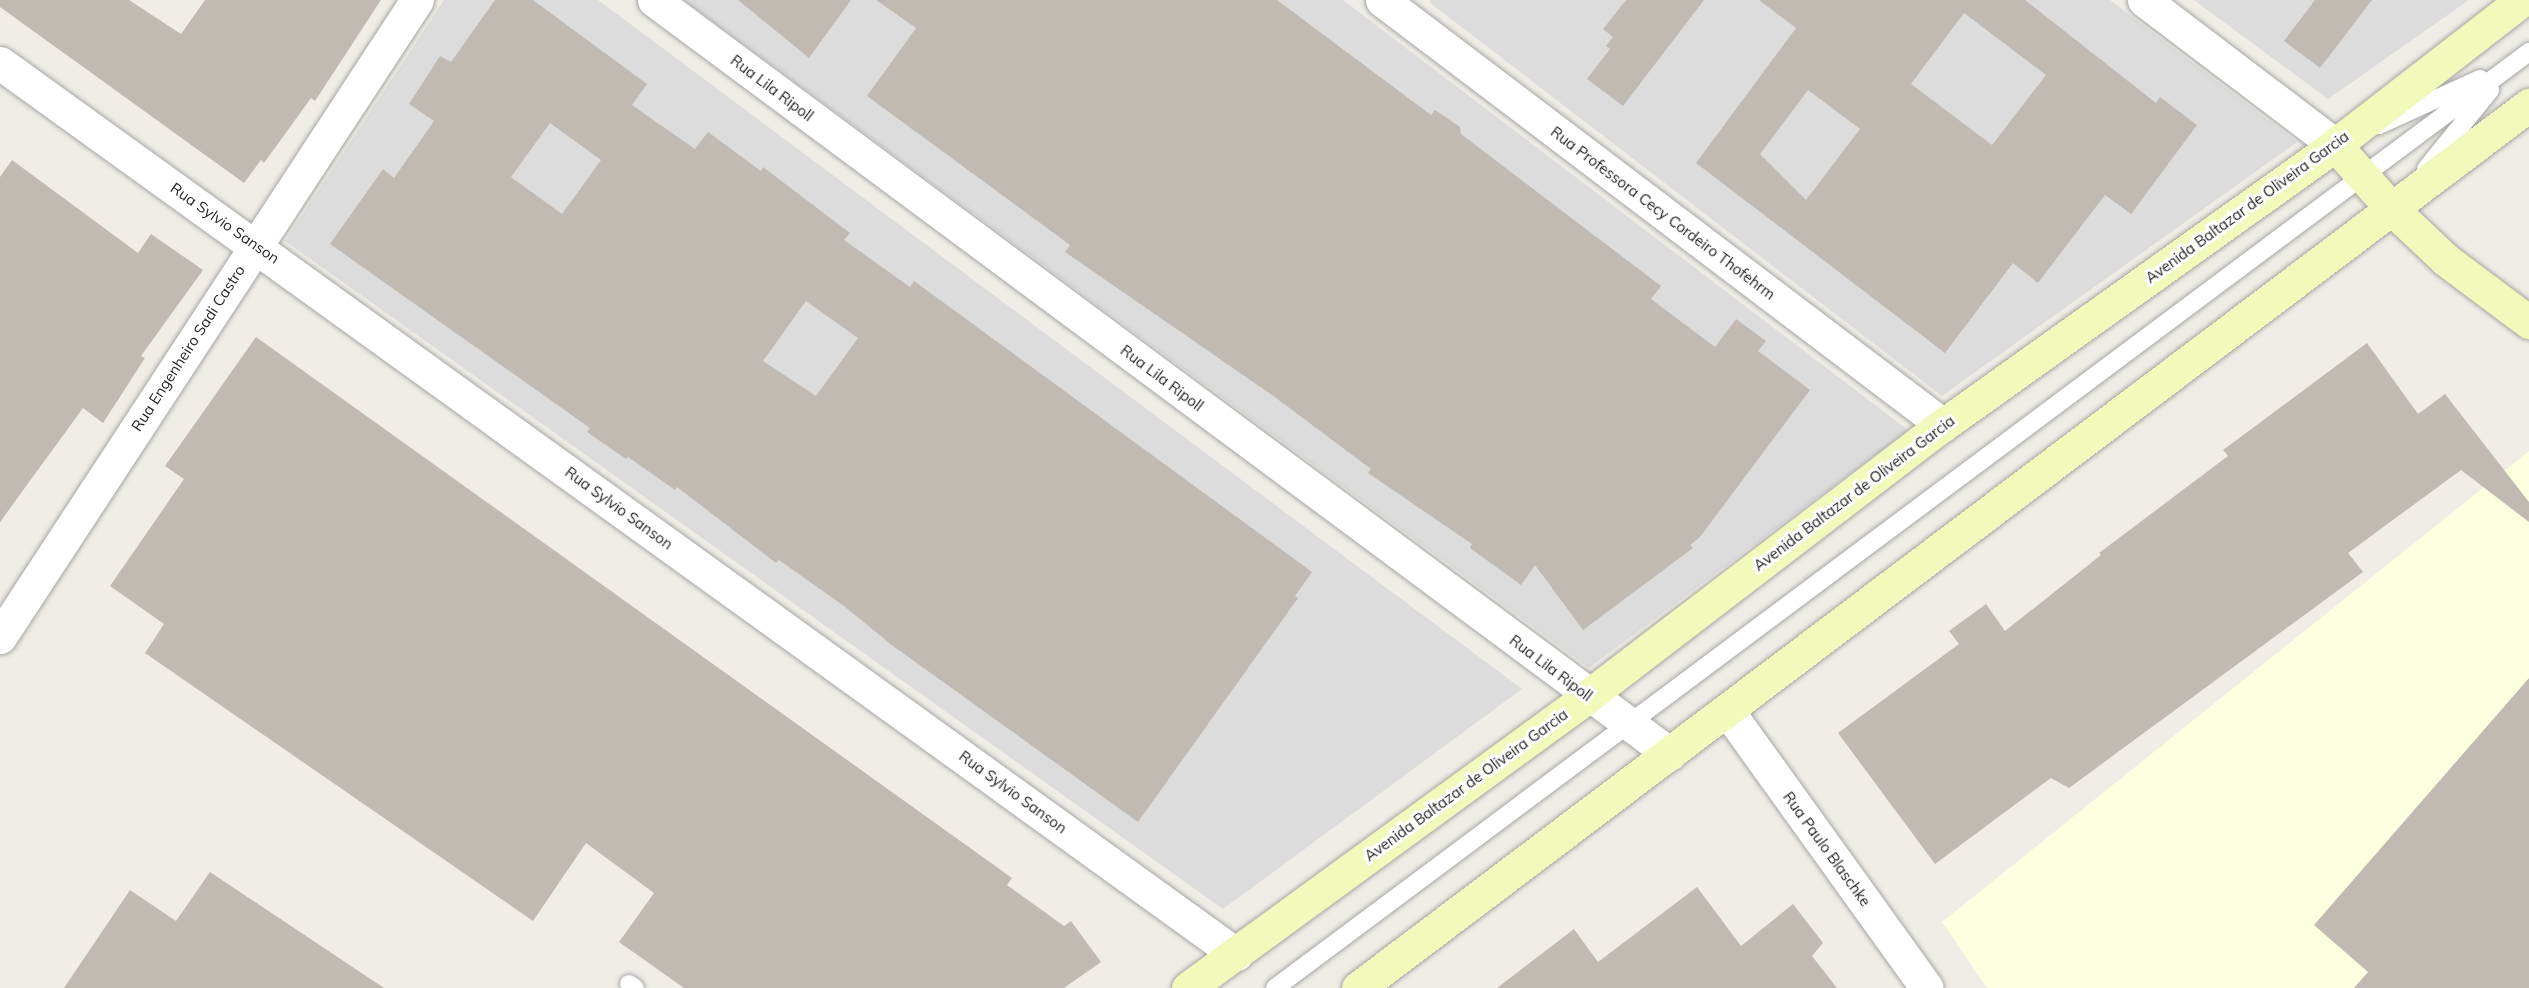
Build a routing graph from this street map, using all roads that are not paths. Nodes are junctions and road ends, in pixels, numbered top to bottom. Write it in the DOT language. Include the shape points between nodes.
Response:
graph roads {
  1 [pos="417,0"];
  2 [pos="654,0"];
  3 [pos="1382,0"];
  4 [pos="2144,0"];
  5 [pos="2522,0"];
  6 [pos="2529,52"];
  7 [pos="0,63"];
  8 [pos="2509,66"];
  9 [pos="2529,105"];
  10 [pos="2335,145"];
  11 [pos="2364,177"];
  12 [pos="2393,210"];
  13 [pos="255,244"];
  14 [pos="2529,322"];
  15 [pos="1943,425"];
  16 [pos="0,637"];
  17 [pos="1588,696"];
  18 [pos="1727,710"];
  19 [pos="1629,725"];
  20 [pos="1671,754"];
  21 [pos="1236,954"];
  22 [pos="1188,988"];
  23 [pos="1275,988"];
  24 [pos="1358,988"];
  25 [pos="1927,988"];
  1 -- 13 [label="street, Rua Engenheiro Sadi Castro"];
  2 -- 17 [label="street, Rua Lila Ripoll"];
  3 -- 15 [label="street, Rua Professora Cecy Cordeiro Thofehrm"];
  4 -- 10 [label="street"];
  5 -- 10 [label="main road, Avenida Baltazar de Oliveira Garcia"];
  6 -- 8 [label="lane"];
  7 -- 13 [label="street, Rua Sylvio Sanson"];
  8 -- 10 [label="lane"];
  8 -- 11 [label="lane"];
  8 -- 12 [label="lane"];
  9 -- 12 [label="main road"];
  10 -- 11 [label="main road"];
  10 -- 15 [label="main road, Avenida Baltazar de Oliveira Garcia"];
  11 -- 12 [label="main road"];
  11 -- 19 [label="lane"];
  12 -- 14 [label="main road" via="2446,260"];
  12 -- 18 [label="main road"];
  13 -- 16 [label="street, Rua Engenheiro Sadi Castro"];
  13 -- 21 [label="street, Rua Sylvio Sanson"];
  15 -- 17 [label="main road, Avenida Baltazar de Oliveira Garcia"];
  17 -- 19 [label="street, Rua Lila Ripoll"];
  17 -- 21 [label="main road, Avenida Baltazar de Oliveira Garcia"];
  18 -- 20 [label="main road"];
  18 -- 25 [label="street, Rua Paulo Blaschke"];
  19 -- 20 [label="street, Rua Lila Ripoll"];
  19 -- 23 [label="lane"];
  20 -- 24 [label="main road"];
  21 -- 22 [label="main road, Avenida Baltazar de Oliveira Garcia"];
}
